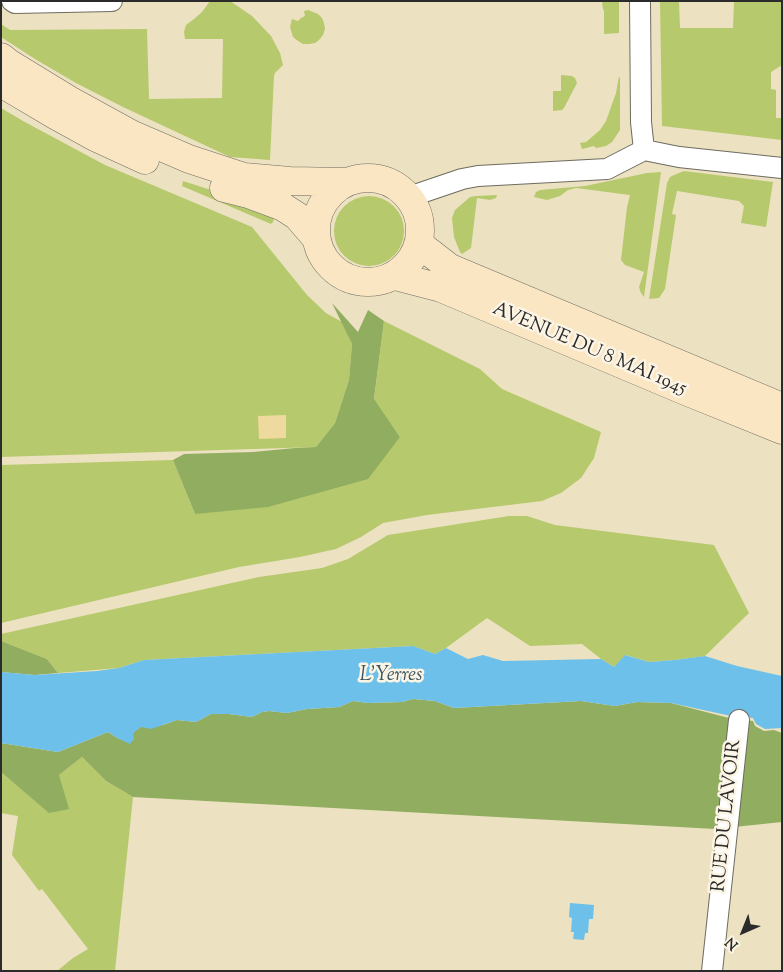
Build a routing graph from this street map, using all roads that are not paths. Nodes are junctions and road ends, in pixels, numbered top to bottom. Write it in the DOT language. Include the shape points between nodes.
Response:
graph roads {
  1 [pos="12,1"];
  2 [pos="112,1"];
  3 [pos="640,1"];
  4 [pos="1,57"];
  5 [pos="1,84"];
  6 [pos="644,150"];
  7 [pos="782,168"];
  8 [pos="346,182"];
  9 [pos="409,197"];
  10 [pos="316,238"];
  11 [pos="419,244"];
  12 [pos="395,276"];
  13 [pos="782,407"];
  14 [pos="782,430"];
  15 [pos="739,720"];
  16 [pos="712,971"];
  1 -- 2 [label="street"];
  3 -- 6 [label="street"];
  4 -- 8 [label="main road" via="131,134 189,159 244,177"];
  5 -- 10 [label="main road" via="122,150 180,174 283,207 297,216"];
  6 -- 7 [label="street"];
  6 -- 9 [label="street" via="607,169 462,178"];
  8 -- 9 [label="main road" via="360,178 387,181"];
  8 -- 10 [label="main road" via="322,205 316,221"];
  9 -- 11 [label="main road" via="419,216"];
  10 -- 12 [label="main road" via="322,255 346,278 379,282"];
  11 -- 12 [label="main road" via="406,268"];
  11 -- 13 [label="main road, AVENUE DU 8 MAI 1945" via="450,268"];
  12 -- 14 [label="main road, AVENUE DU 8 MAI 1945" via="441,288"];
  15 -- 16 [label="street, RUE DU LAVOIR"];
}
